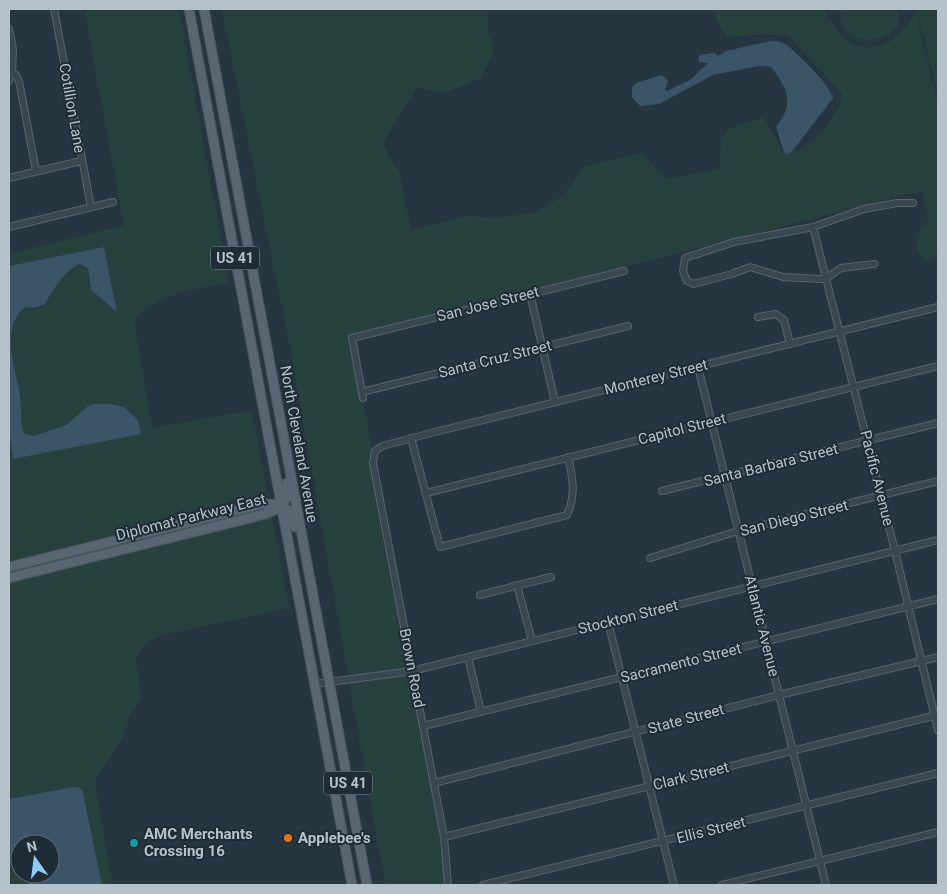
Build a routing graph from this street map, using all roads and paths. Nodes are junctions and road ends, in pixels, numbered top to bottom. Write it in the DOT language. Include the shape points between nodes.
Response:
graph roads {
  1 [pos="54,9"];
  2 [pos="189,9"];
  3 [pos="204,9"];
  4 [pos="9,29"];
  5 [pos="12,74"];
  6 [pos="9,81"];
  7 [pos="81,161"];
  8 [pos="36,172"];
  9 [pos="9,178"];
  10 [pos="113,202"];
  11 [pos="913,203"];
  12 [pos="90,207"];
  13 [pos="813,226"];
  14 [pos="9,227"];
  15 [pos="874,264"];
  16 [pos="624,271"];
  17 [pos="825,279"];
  18 [pos="530,294"];
  19 [pos="938,308"];
  20 [pos="758,317"];
  21 [pos="628,326"];
  22 [pos="840,332"];
  23 [pos="790,344"];
  24 [pos="542,348"];
  25 [pos="938,366"];
  26 [pos="698,367"];
  27 [pos="272,373"];
  28 [pos="854,387"];
  29 [pos="363,395"];
  30 [pos="556,402"];
  31 [pos="711,422"];
  32 [pos="938,423"];
  33 [pos="411,438"];
  34 [pos="868,441"];
  35 [pos="375,451"];
  36 [pos="568,457"];
  37 [pos="725,476"];
  38 [pos="938,482"];
  39 [pos="662,491"];
  40 [pos="426,493"];
  41 [pos="882,496"];
  42 [pos="282,506"];
  43 [pos="738,531"];
  44 [pos="938,540"];
  45 [pos="896,551"];
  46 [pos="650,558"];
  47 [pos="307,564"];
  48 [pos="9,567"];
  49 [pos="551,576"];
  50 [pos="9,578"];
  51 [pos="517,585"];
  52 [pos="752,587"];
  53 [pos="480,595"];
  54 [pos="938,598"];
  55 [pos="909,606"];
  56 [pos="608,622"];
  57 [pos="532,641"];
  58 [pos="765,642"];
  59 [pos="468,657"];
  60 [pos="938,657"];
  61 [pos="922,661"];
  62 [pos="412,671"];
  63 [pos="623,676"];
  64 [pos="329,681"];
  65 [pos="315,684"];
  66 [pos="779,695"];
  67 [pos="481,712"];
  68 [pos="936,716"];
  69 [pos="422,726"];
  70 [pos="938,730"];
  71 [pos="637,732"];
  72 [pos="792,751"];
  73 [pos="938,773"];
  74 [pos="434,783"];
  75 [pos="650,786"];
  76 [pos="806,807"];
  77 [pos="938,832"];
  78 [pos="444,837"];
  79 [pos="664,841"];
  80 [pos="345,848"];
  81 [pos="820,861"];
  82 [pos="352,885"];
  83 [pos="358,885"];
  84 [pos="367,885"];
  85 [pos="448,885"];
  86 [pos="483,885"];
  87 [pos="674,885"];
  88 [pos="722,885"];
  89 [pos="826,885"];
  1 -- 7 [label="street, Cotillion Lane"];
  2 -- 42 [label="main road, North Cleveland Avenue / US 41"];
  3 -- 27 [label="main road, North Cleveland Avenue / US 41"];
  4 -- 5 [label="street" via="13,49"];
  5 -- 6 [label="street"];
  5 -- 8 [label="street" via="19,81"];
  7 -- 8 [label="street"];
  7 -- 12 [label="street, Cotillion Lane"];
  8 -- 9 [label="street"];
  10 -- 12 [label="street"];
  11 -- 13 [label="street" via="864,209"];
  12 -- 14 [label="street"];
  13 -- 17 [label="street, Pacific Avenue"];
  13 -- 17 [label="street" via="734,242 685,258 684,276 693,284 750,267 783,277"];
  15 -- 17 [label="street" via="841,268"];
  16 -- 18 [label="street, San Jose Street"];
  17 -- 22 [label="street, Pacific Avenue"];
  18 -- 24 [label="street"];
  18 -- 29 [label="street, San Jose Street" via="352,338"];
  19 -- 22 [label="street, Monterey Street"];
  20 -- 23 [label="street" via="776,314 784,320"];
  21 -- 24 [label="street, Santa Cruz Street"];
  22 -- 23 [label="street, Monterey Street"];
  22 -- 28 [label="street, Pacific Avenue"];
  23 -- 26 [label="street, Monterey Street"];
  24 -- 29 [label="street, Santa Cruz Street"];
  24 -- 30 [label="street"];
  25 -- 28 [label="street, Capitol Street"];
  26 -- 30 [label="street, Monterey Street"];
  26 -- 31 [label="street, Atlantic Avenue"];
  27 -- 42 [label="main road" via="277,433 288,487"];
  27 -- 47 [label="main road, North Cleveland Avenue / US 41"];
  28 -- 31 [label="street, Capitol Street"];
  28 -- 34 [label="street, Pacific Avenue"];
  30 -- 33 [label="street, Monterey Street"];
  31 -- 36 [label="street, Capitol Street"];
  31 -- 37 [label="street, Atlantic Avenue"];
  32 -- 34 [label="street, Santa Barbara Street"];
  33 -- 35 [label="street, Monterey Street"];
  33 -- 40 [label="street"];
  34 -- 37 [label="street, Santa Barbara Street"];
  34 -- 41 [label="street, Pacific Avenue"];
  35 -- 62 [label="street, Brown Road" via="373,462"];
  36 -- 40 [label="street, Capitol Street"];
  36 -- 40 [label="street" via="574,484 567,515 440,547"];
  37 -- 39 [label="street, Santa Barbara Street"];
  37 -- 43 [label="street, Atlantic Avenue"];
  38 -- 41 [label="street, San Diego Street"];
  41 -- 43 [label="street, San Diego Street"];
  41 -- 45 [label="street, Pacific Avenue"];
  42 -- 47 [label="main road" via="291,513"];
  42 -- 48 [label="main road, Diplomat Parkway East" via="272,504 246,508"];
  42 -- 50 [label="main road, Diplomat Parkway East" via="265,514"];
  42 -- 65 [label="main road, North Cleveland Avenue / US 41"];
  43 -- 46 [label="street, San Diego Street"];
  43 -- 52 [label="street, Atlantic Avenue"];
  44 -- 45 [label="street, Stockton Street"];
  45 -- 52 [label="street, Stockton Street"];
  45 -- 55 [label="street, Pacific Avenue"];
  47 -- 64 [label="main road, North Cleveland Avenue / US 41"];
  49 -- 51 [label="street"];
  51 -- 53 [label="street"];
  51 -- 57 [label="street"];
  52 -- 56 [label="street, Stockton Street"];
  52 -- 58 [label="street, Atlantic Avenue"];
  54 -- 55 [label="street, Sacramento Street"];
  55 -- 58 [label="street, Sacramento Street"];
  55 -- 61 [label="street, Pacific Avenue"];
  56 -- 57 [label="street, Stockton Street"];
  56 -- 63 [label="street"];
  57 -- 59 [label="street, Stockton Street"];
  58 -- 63 [label="street, Sacramento Street"];
  58 -- 66 [label="street, Atlantic Avenue"];
  59 -- 62 [label="street, Stockton Street"];
  59 -- 67 [label="street"];
  60 -- 61 [label="street, State Street"];
  61 -- 66 [label="street, State Street"];
  61 -- 68 [label="street, Pacific Avenue"];
  62 -- 64 [label="street, Stockton Street"];
  62 -- 69 [label="street, Brown Road"];
  63 -- 67 [label="street, Sacramento Street"];
  63 -- 71 [label="street"];
  64 -- 65 [label="street, Stockton Street"];
  64 -- 84 [label="main road, North Cleveland Avenue / US 41"];
  65 -- 80 [label="main road, North Cleveland Avenue / US 41"];
  66 -- 71 [label="street, State Street"];
  66 -- 72 [label="street, Atlantic Avenue"];
  67 -- 69 [label="street, Sacramento Street"];
  68 -- 70 [label="street, Pacific Avenue"];
  68 -- 72 [label="street, Clark Street"];
  69 -- 74 [label="street, Brown Road"];
  71 -- 74 [label="street, State Street"];
  71 -- 75 [label="street"];
  72 -- 75 [label="street, Clark Street"];
  72 -- 76 [label="street, Atlantic Avenue"];
  73 -- 76 [label="street, Ellis Street"];
  74 -- 78 [label="street, Brown Road"];
  75 -- 78 [label="street, Clark Street"];
  75 -- 79 [label="street"];
  76 -- 79 [label="street, Ellis Street"];
  76 -- 81 [label="street, Atlantic Avenue"];
  77 -- 81 [label="street"];
  78 -- 85 [label="street, Brown Road"];
  79 -- 86 [label="street, Ellis Street"];
  79 -- 87 [label="street"];
  80 -- 82 [label="main road, North Cleveland Avenue / US 41"];
  80 -- 83 [label="main road"];
  81 -- 88 [label="street"];
  81 -- 89 [label="street, Atlantic Avenue"];
}
